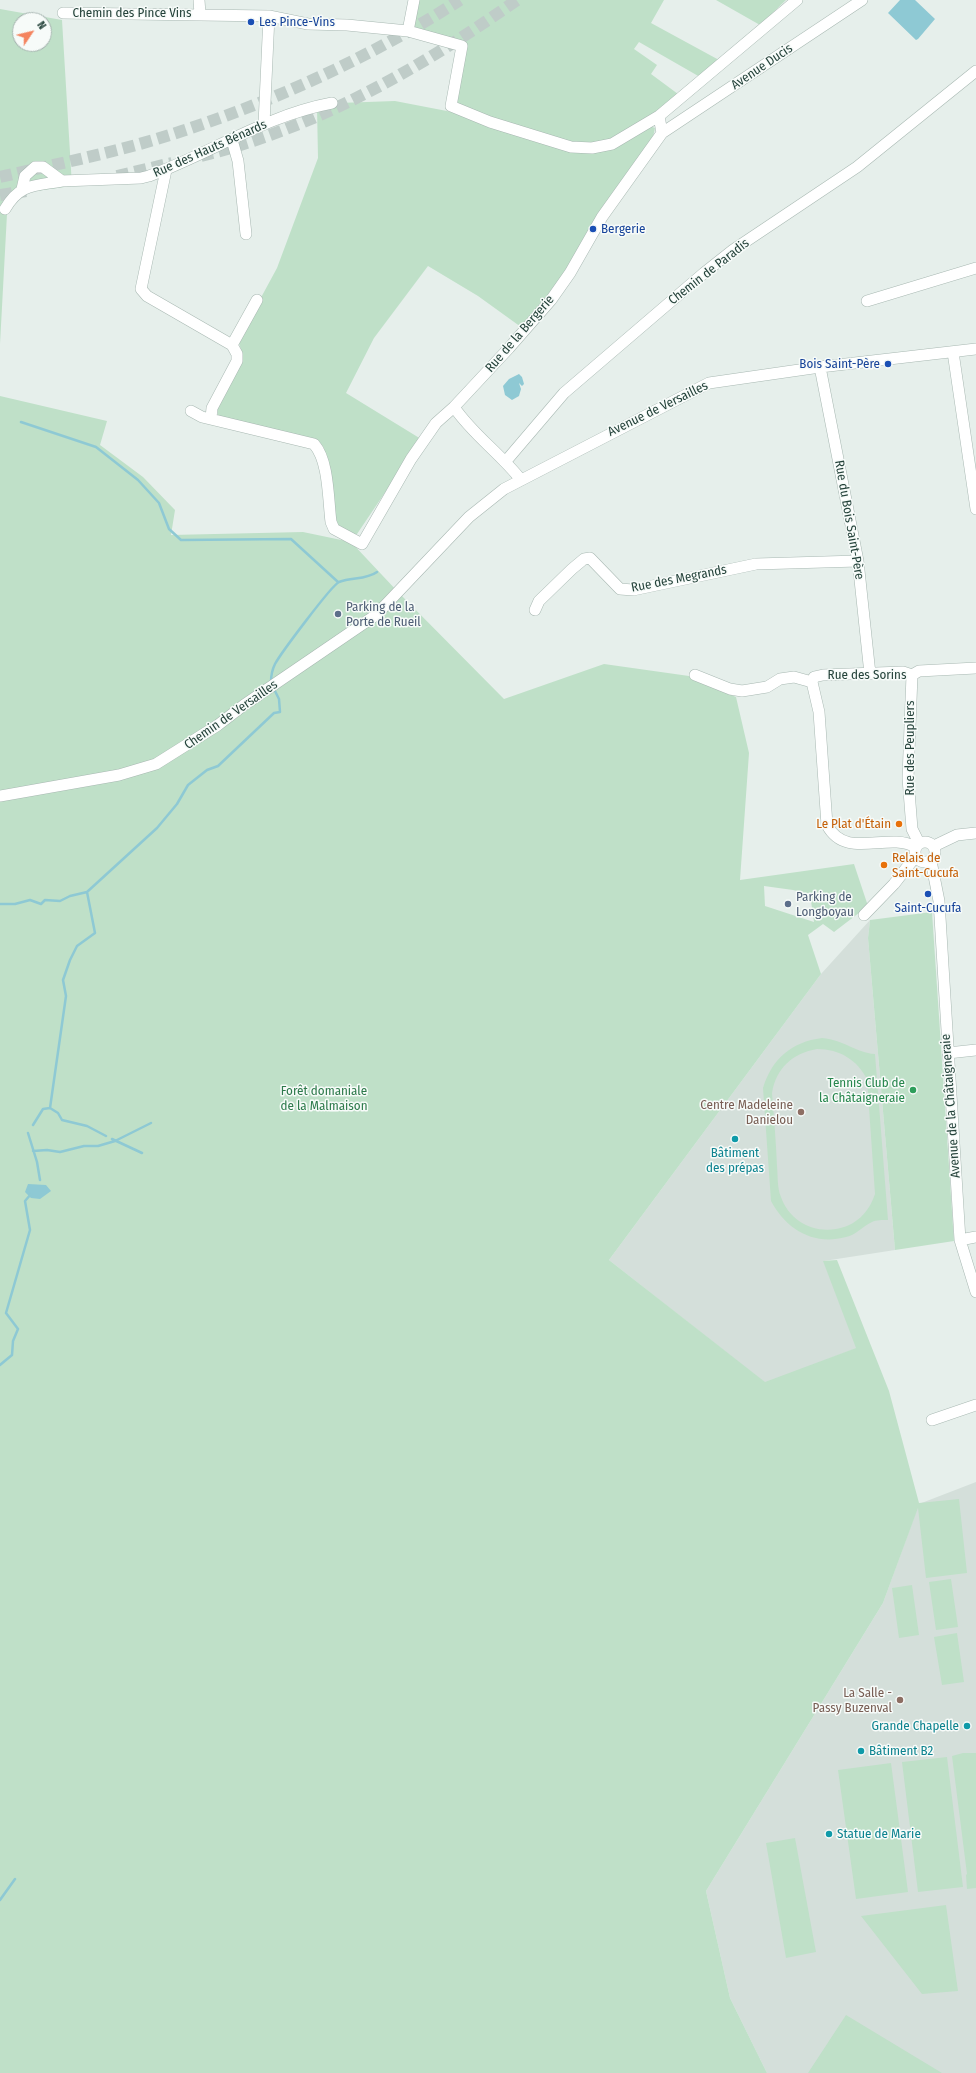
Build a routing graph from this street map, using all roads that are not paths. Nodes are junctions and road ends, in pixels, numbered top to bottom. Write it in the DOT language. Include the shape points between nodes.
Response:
graph roads {
  1 [pos="199,0"];
  2 [pos="414,0"];
  3 [pos="797,0"];
  4 [pos="862,0"];
  5 [pos="63,13"];
  6 [pos="200,14"];
  7 [pos="269,16"];
  8 [pos="408,31"];
  9 [pos="976,71"];
  10 [pos="332,103"];
  11 [pos="659,116"];
  12 [pos="264,124"];
  13 [pos="662,133"];
  14 [pos="232,140"];
  15 [pos="166,170"];
  16 [pos="62,181"];
  17 [pos="22,189"];
  18 [pos="5,209"];
  19 [pos="246,234"];
  20 [pos="976,268"];
  21 [pos="257,300"];
  22 [pos="867,301"];
  23 [pos="232,345"];
  24 [pos="976,349"];
  25 [pos="953,352"];
  26 [pos="820,367"];
  27 [pos="454,407"];
  28 [pos="190,411"];
  29 [pos="212,418"];
  30 [pos="506,461"];
  31 [pos="521,480"];
  32 [pos="976,508"];
  33 [pos="858,561"];
  34 [pos="428,562"];
  35 [pos="535,610"];
  36 [pos="976,668"];
  37 [pos="870,674"];
  38 [pos="694,675"];
  39 [pos="912,675"];
  40 [pos="812,682"];
  41 [pos="0,796"];
  42 [pos="976,833"];
  43 [pos="921,854"];
  44 [pos="864,915"];
  45 [pos="976,1050"];
  46 [pos="948,1052"];
  47 [pos="976,1237"];
  48 [pos="960,1240"];
  49 [pos="976,1292"];
  50 [pos="976,1405"];
  51 [pos="932,1420"];
  1 -- 6 [label="street"];
  2 -- 8 [label="street"];
  3 -- 11 [label="street"];
  4 -- 13 [label="street, Avenue Ducis"];
  5 -- 6 [label="street, Chemin des Pince Vins"];
  6 -- 7 [label="street, Chemin des Pince Vins"];
  7 -- 8 [label="street, Chemin des Pince Vins" via="308,24"];
  7 -- 12 [label="street"];
  8 -- 11 [label="street, Chemin des Pince Vins" via="462,46 451,106 490,122 563,145 592,148 612,144"];
  9 -- 30 [label="street, Chemin de Paradis" via="857,167 733,250 704,273 564,393"];
  10 -- 12 [label="street, Rue des Hauts Bénards" via="307,108"];
  11 -- 13 [label="street"];
  12 -- 14 [label="street, Rue des Hauts Bénards"];
  13 -- 27 [label="street, Rue de la Bergerie" via="602,217 570,273 551,300"];
  14 -- 15 [label="street, Rue des Hauts Bénards"];
  14 -- 19 [label="street" via="239,168"];
  15 -- 16 [label="street, Rue des Hauts Bénards" via="141,178"];
  15 -- 23 [label="street" via="141,289 147,296"];
  16 -- 17 [label="street, Rue des Hauts Bénards"];
  16 -- 17 [label="street" via="43,167 35,167 25,176"];
  17 -- 18 [label="street"];
  20 -- 22 [label="street"];
  21 -- 23 [label="street"];
  23 -- 29 [label="street" via="237,354 237,361 212,408"];
  24 -- 25 [label="street, Avenue de Versailles"];
  25 -- 26 [label="street, Avenue de Versailles"];
  25 -- 32 [label="street"];
  26 -- 31 [label="street, Avenue de Versailles" via="709,383"];
  26 -- 33 [label="street, Rue du Bois Saint-Père"];
  27 -- 29 [label="street, Rue de la Bergerie" via="436,423 411,459 362,544 334,529 324,461 314,444"];
  27 -- 30 [label="street"];
  28 -- 29 [label="street" via="202,417"];
  30 -- 31 [label="street"];
  31 -- 34 [label="street, Avenue de Versailles" via="504,489 469,517"];
  33 -- 35 [label="street, Rue des Megrands" via="756,564 633,590 620,589 590,558 584,559 538,601"];
  33 -- 37 [label="street, Rue du Bois Saint-Père"];
  34 -- 41 [label="street, Chemin de Versailles" via="376,615 244,705 218,726 156,764 119,775"];
  36 -- 39 [label="street, Rue des Sorins" via="919,671"];
  37 -- 39 [label="street, Rue des Sorins" via="903,672"];
  37 -- 40 [label="street, Rue des Sorins" via="823,674 814,677"];
  38 -- 40 [label="street, Rue des Sorins" via="730,690 742,691 767,687 780,680 794,677"];
  39 -- 43 [label="street, Rue des Peupliers" via="908,778 912,829"];
  40 -- 43 [label="street" via="819,712 827,825 830,832 841,841 855,844 907,842"];
  42 -- 43 [label="street" via="958,835 934,846 924,842"];
  43 -- 44 [label="street"];
  43 -- 46 [label="street, Avenue de la Châtaigneraie" via="939,901"];
  45 -- 46 [label="street"];
  46 -- 48 [label="street, Avenue de la Châtaigneraie"];
  47 -- 48 [label="street"];
  48 -- 49 [label="street, Avenue de la Châtaigneraie"];
  50 -- 51 [label="street"];
}
